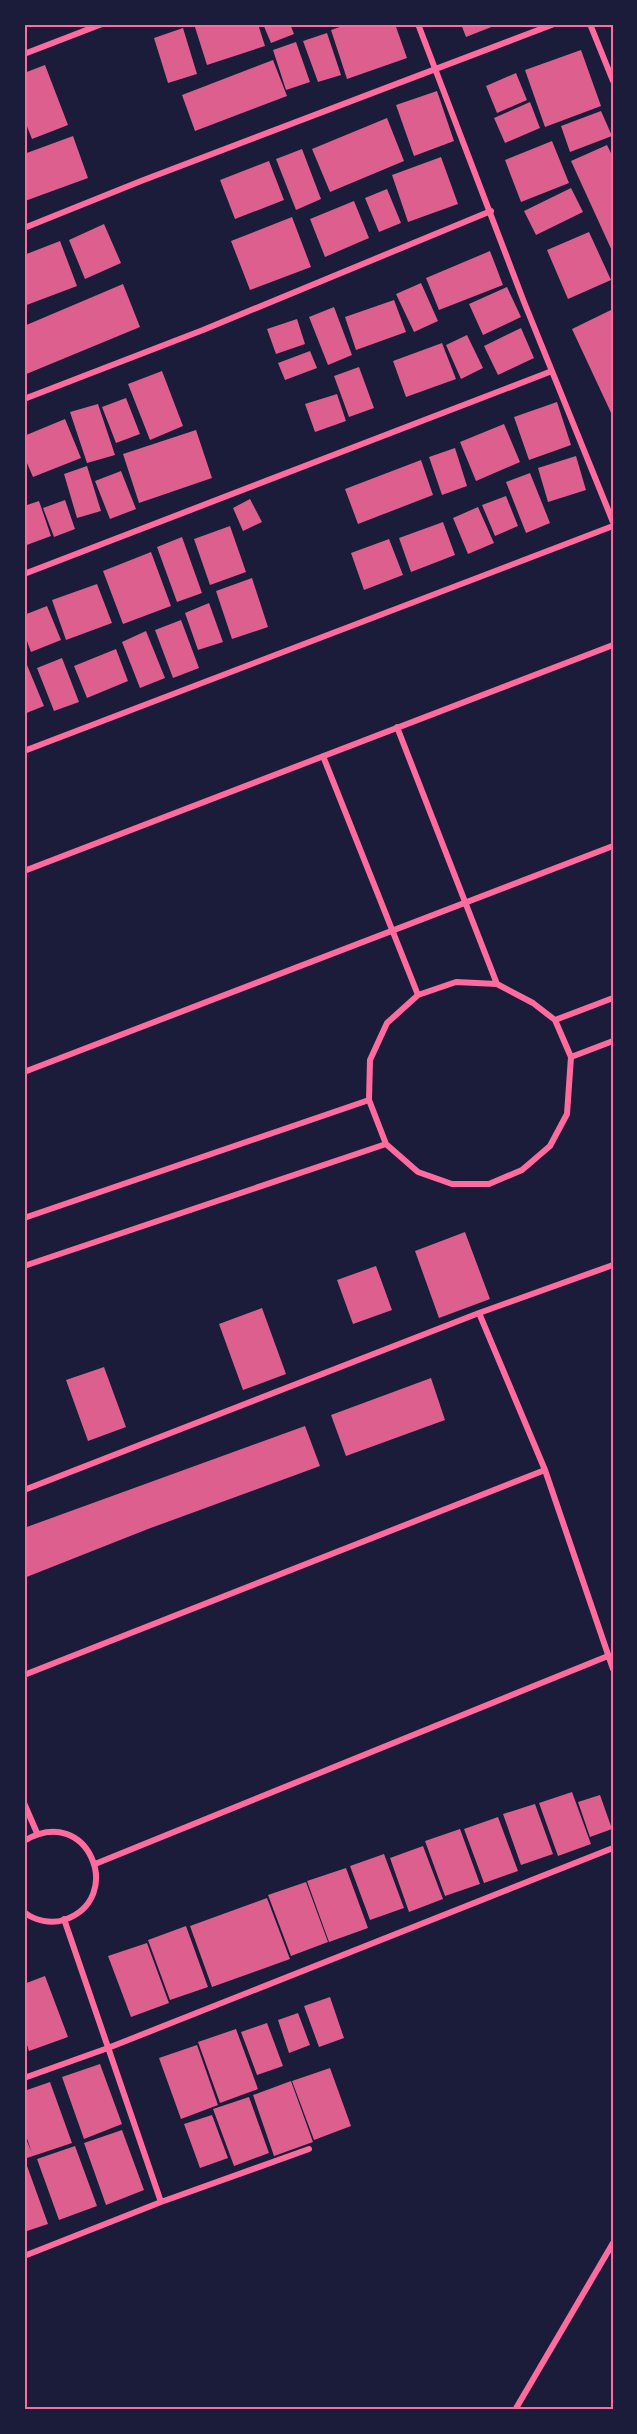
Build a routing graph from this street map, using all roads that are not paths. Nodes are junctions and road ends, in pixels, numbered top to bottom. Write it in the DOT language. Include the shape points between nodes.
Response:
graph roads {
  1 [pos="102,24"];
  2 [pos="418,24"];
  3 [pos="554,24"];
  4 [pos="590,24"];
  5 [pos="24,54"];
  6 [pos="434,69"];
  7 [pos="613,81"];
  8 [pos="491,211"];
  9 [pos="24,228"];
  10 [pos="552,371"];
  11 [pos="24,399"];
  12 [pos="613,524"];
  13 [pos="24,574"];
  14 [pos="613,645"];
  15 [pos="397,728"];
  16 [pos="24,752"];
  17 [pos="323,756"];
  18 [pos="613,846"];
  19 [pos="24,871"];
  20 [pos="465,902"];
  21 [pos="392,929"];
  22 [pos="497,984"];
  23 [pos="418,995"];
  24 [pos="613,998"];
  25 [pos="555,1020"];
  26 [pos="613,1041"];
  27 [pos="571,1057"];
  28 [pos="24,1072"];
  29 [pos="369,1100"];
  30 [pos="386,1144"];
  31 [pos="24,1218"];
  32 [pos="613,1265"];
  33 [pos="24,1266"];
  34 [pos="479,1312"];
  35 [pos="545,1470"];
  36 [pos="24,1490"];
  37 [pos="608,1656"];
  38 [pos="613,1669"];
  39 [pos="24,1675"];
  40 [pos="24,1803"];
  41 [pos="37,1833"];
  42 [pos="24,1841"];
  43 [pos="613,1848"];
  44 [pos="95,1864"];
  45 [pos="24,1912"];
  46 [pos="64,1919"];
  47 [pos="108,2048"];
  48 [pos="24,2078"];
  49 [pos="309,2149"];
  50 [pos="161,2202"];
  51 [pos="613,2243"];
  52 [pos="24,2256"];
  53 [pos="515,2410"];
  1 -- 5 [label="street"];
  2 -- 6 [label="street"];
  3 -- 6 [label="street"];
  4 -- 7 [label="street"];
  6 -- 8 [label="street"];
  6 -- 9 [label="street"];
  8 -- 10 [label="street"];
  8 -- 11 [label="street"];
  10 -- 12 [label="street"];
  10 -- 13 [label="street"];
  12 -- 16 [label="street"];
  14 -- 15 [label="street"];
  15 -- 17 [label="street"];
  15 -- 20 [label="street"];
  17 -- 19 [label="street"];
  17 -- 21 [label="street"];
  18 -- 20 [label="street"];
  20 -- 21 [label="street"];
  20 -- 22 [label="street"];
  21 -- 23 [label="street"];
  21 -- 28 [label="street"];
  22 -- 23 [label="street" via="456,982"];
  22 -- 25 [label="street"];
  23 -- 29 [label="street" via="387,1023 370,1060"];
  24 -- 25 [label="street"];
  25 -- 27 [label="street"];
  26 -- 27 [label="street"];
  27 -- 30 [label="street" via="567,1114 550,1146 522,1170 489,1184 452,1184 418,1172"];
  29 -- 30 [label="street"];
  29 -- 31 [label="street"];
  30 -- 33 [label="street"];
  32 -- 34 [label="street"];
  34 -- 35 [label="street"];
  34 -- 36 [label="street"];
  35 -- 37 [label="street"];
  35 -- 39 [label="street"];
  37 -- 38 [label="street"];
  37 -- 44 [label="street"];
  40 -- 41 [label="street"];
  41 -- 42 [label="street"];
  41 -- 44 [label="street" via="59,1832 79,1840"];
  43 -- 47 [label="street"];
  44 -- 46 [label="street" via="97,1880 93,1895 84,1908"];
  45 -- 46 [label="street" via="41,1921"];
  46 -- 47 [label="street"];
  47 -- 48 [label="street"];
  47 -- 50 [label="street"];
  49 -- 50 [label="street"];
  50 -- 52 [label="street"];
  51 -- 53 [label="street"];
}
